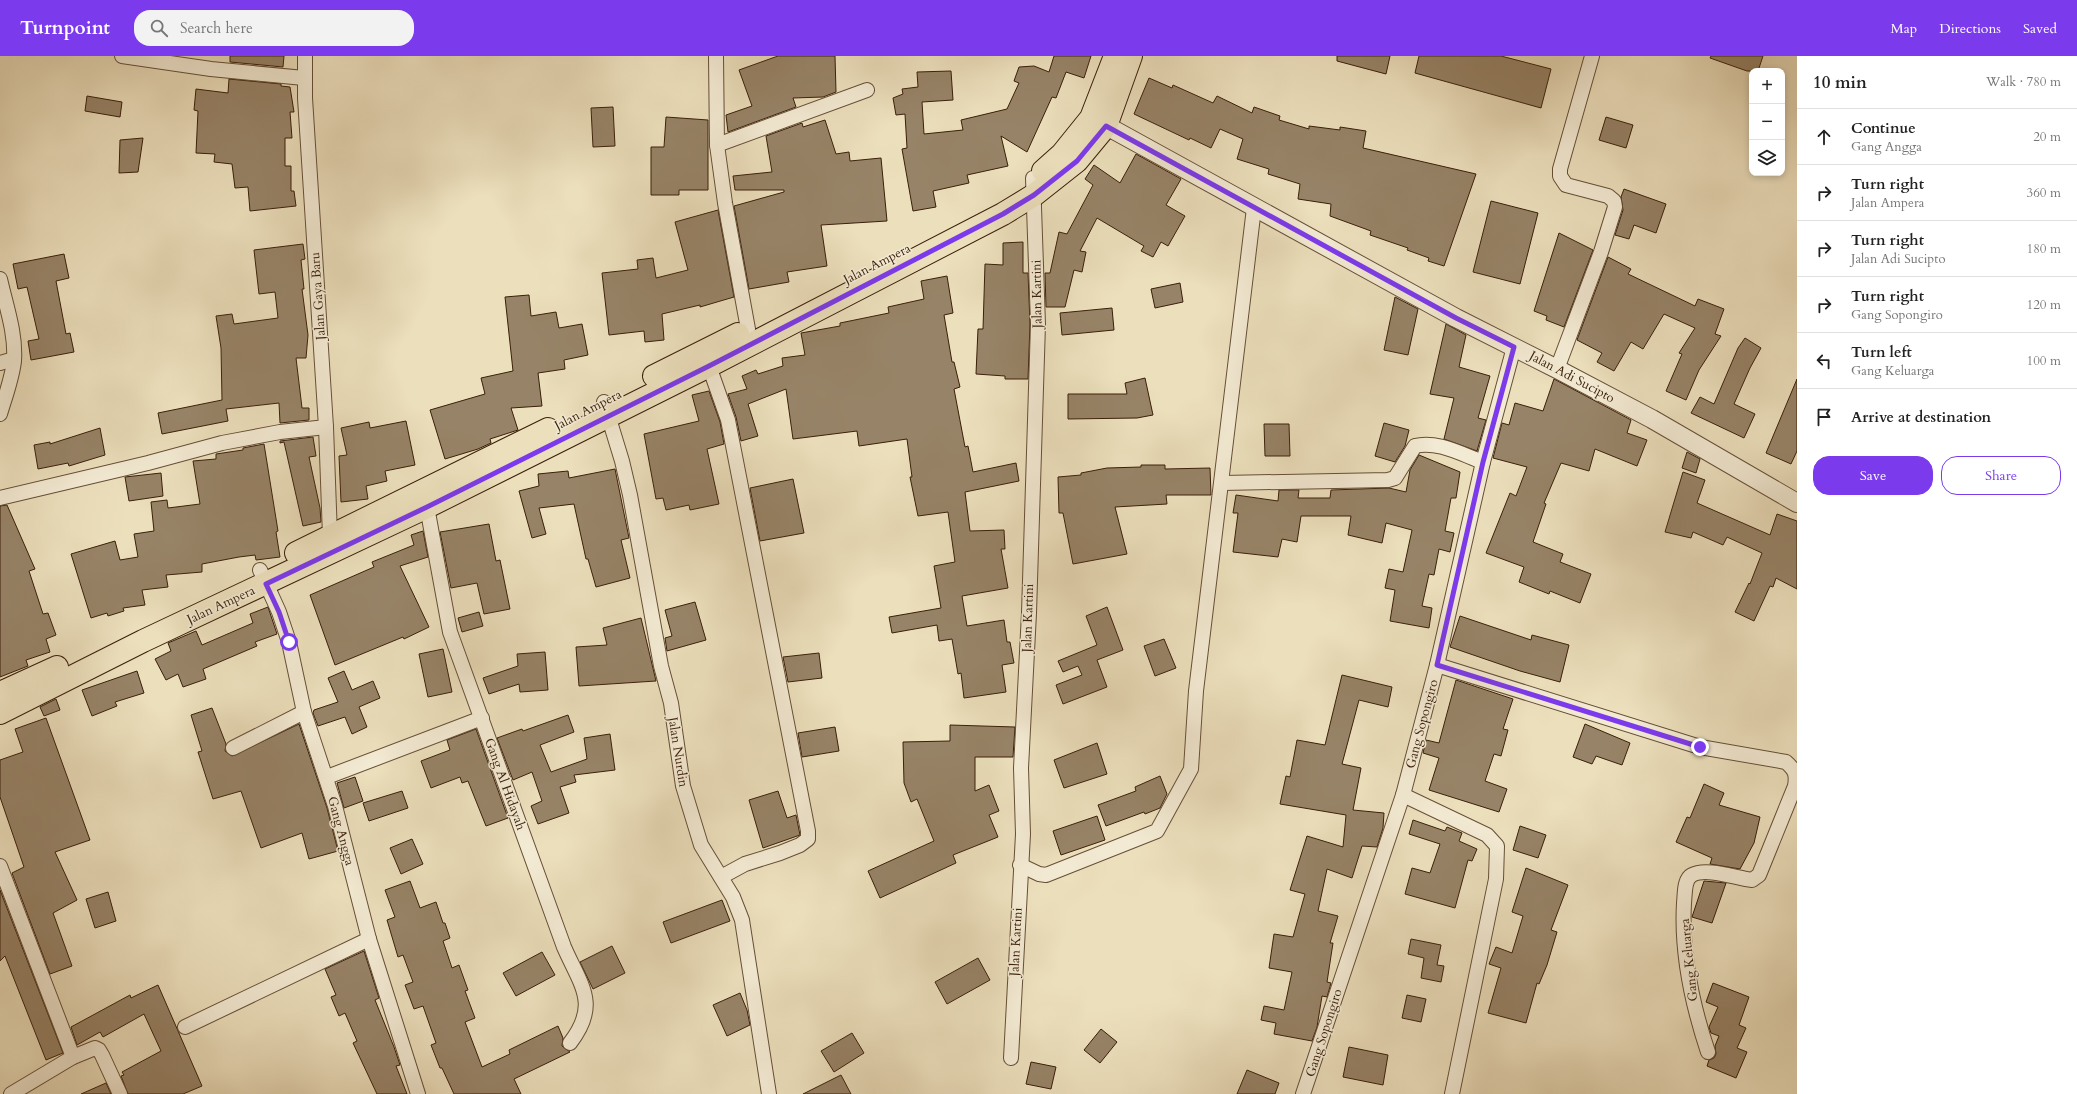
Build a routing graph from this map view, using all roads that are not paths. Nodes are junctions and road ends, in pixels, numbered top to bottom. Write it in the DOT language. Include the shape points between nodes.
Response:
graph roads {
  1 [pos="122,56"];
  2 [pos="305,56"];
  3 [pos="716,56"];
  4 [pos="1115,56"];
  5 [pos="1131,56"];
  6 [pos="1592,56"];
  7 [pos="304,78"];
  8 [pos="867,90"];
  9 [pos="1098,122"];
  10 [pos="717,145"];
  11 [pos="1034,187"];
  12 [pos="1254,208"];
  13 [pos="0,279"];
  14 [pos="748,329"];
  15 [pos="1514,347"];
  16 [pos="14,359"];
  17 [pos="0,363"];
  18 [pos="709,366"];
  19 [pos="1557,369"];
  20 [pos="607,409"];
  21 [pos="0,414"];
  22 [pos="326,427"];
  23 [pos="1483,462"];
  24 [pos="1222,483"];
  25 [pos="0,498"];
  26 [pos="1797,503"];
  27 [pos="427,507"];
  28 [pos="330,536"];
  29 [pos="263,577"];
  30 [pos="1437,665"];
  31 [pos="0,693"];
  32 [pos="304,712"];
  33 [pos="0,713"];
  34 [pos="482,718"];
  35 [pos="233,748"];
  36 [pos="327,777"];
  37 [pos="1403,795"];
  38 [pos="1020,865"];
  39 [pos="0,866"];
  40 [pos="721,877"];
  41 [pos="369,939"];
  42 [pos="185,1027"];
  43 [pos="570,1043"];
  44 [pos="1708,1052"];
  45 [pos="72,1056"];
  46 [pos="1011,1058"];
  47 [pos="11,1094"];
  48 [pos="120,1094"];
  49 [pos="418,1094"];
  50 [pos="769,1094"];
  51 [pos="1303,1094"];
  52 [pos="1452,1094"];
  1 -- 7 [label="street" via="211,69"];
  2 -- 7 [label="street, Jalan Gaya Baru"];
  3 -- 10 [label="street"];
  4 -- 9 [label="main road, Jalan Ampera"];
  5 -- 9 [label="main road, Jalan Ampera"];
  6 -- 19 [label="street" via="1560,176 1566,185 1608,196 1614,201 1615,207"];
  7 -- 22 [label="street, Jalan Gaya Baru"];
  8 -- 10 [label="street"];
  9 -- 11 [label="main road, Jalan Ampera" via="1062,154"];
  9 -- 12 [label="street, Jalan Adi Sucipto"];
  10 -- 14 [label="street"];
  11 -- 14 [label="main road, Jalan Ampera" via="1023,186 940,233"];
  11 -- 18 [label="main road, Jalan Ampera" via="963,236"];
  11 -- 38 [label="street, Jalan Kartini" via="1038,324 1029,613 1021,768"];
  12 -- 15 [label="street, Jalan Adi Sucipto"];
  12 -- 24 [label="street"];
  13 -- 16 [label="street" via="13,335"];
  14 -- 20 [label="main road, Jalan Ampera"];
  15 -- 19 [label="street, Jalan Adi Sucipto"];
  15 -- 23 [label="street, Gang Sopongiro"];
  16 -- 17 [label="street"];
  16 -- 21 [label="street"];
  18 -- 20 [label="main road, Jalan Ampera"];
  18 -- 40 [label="street" via="728,420 808,831 808,839 800,845 744,864"];
  19 -- 26 [label="street, Jalan Adi Sucipto" via="1652,419"];
  20 -- 27 [label="main road, Jalan Ampera"];
  20 -- 28 [label="main road, Jalan Ampera"];
  20 -- 40 [label="street, Jalan Nurdin" via="630,495 661,666 671,703 683,786 701,845"];
  22 -- 25 [label="street" via="280,432 222,443"];
  22 -- 28 [label="street, Jalan Gaya Baru"];
  23 -- 24 [label="street" via="1422,444 1415,446 1395,478 1388,480"];
  23 -- 30 [label="street, Gang Sopongiro"];
  24 -- 38 [label="street" via="1196,691 1191,769 1176,792 1162,825 1150,835 1052,874 1039,874"];
  27 -- 29 [label="main road, Jalan Ampera"];
  27 -- 34 [label="street, Gang Al Hidayah" via="450,632"];
  28 -- 29 [label="main road, Jalan Ampera"];
  29 -- 31 [label="main road, Jalan Ampera"];
  29 -- 32 [label="street, Gang Angga" via="289,642"];
  29 -- 33 [label="main road, Jalan Ampera"];
  30 -- 37 [label="street, Gang Sopongiro"];
  30 -- 44 [label="street, Gang Keluarga" via="1700,747 1786,762 1795,770 1795,786 1760,876 1752,880 1711,871 1698,872 1690,876 1685,886 1683,928 1689,984"];
  32 -- 35 [label="street"];
  32 -- 36 [label="street, Gang Angga"];
  34 -- 36 [label="street"];
  34 -- 43 [label="street, Gang Al Hidayah" via="564,947 583,989 587,1006 585,1018"];
  36 -- 41 [label="street, Gang Angga"];
  37 -- 51 [label="street, Gang Sopongiro"];
  37 -- 52 [label="street" via="1487,835 1497,846 1496,879"];
  38 -- 46 [label="street, Jalan Kartini"];
  39 -- 45 [label="street"];
  40 -- 50 [label="street, Jalan Nurdin" via="740,908"];
  41 -- 42 [label="street"];
  41 -- 49 [label="street, Gang Angga"];
  45 -- 47 [label="street"];
  45 -- 48 [label="street" via="97,1048"];
}
